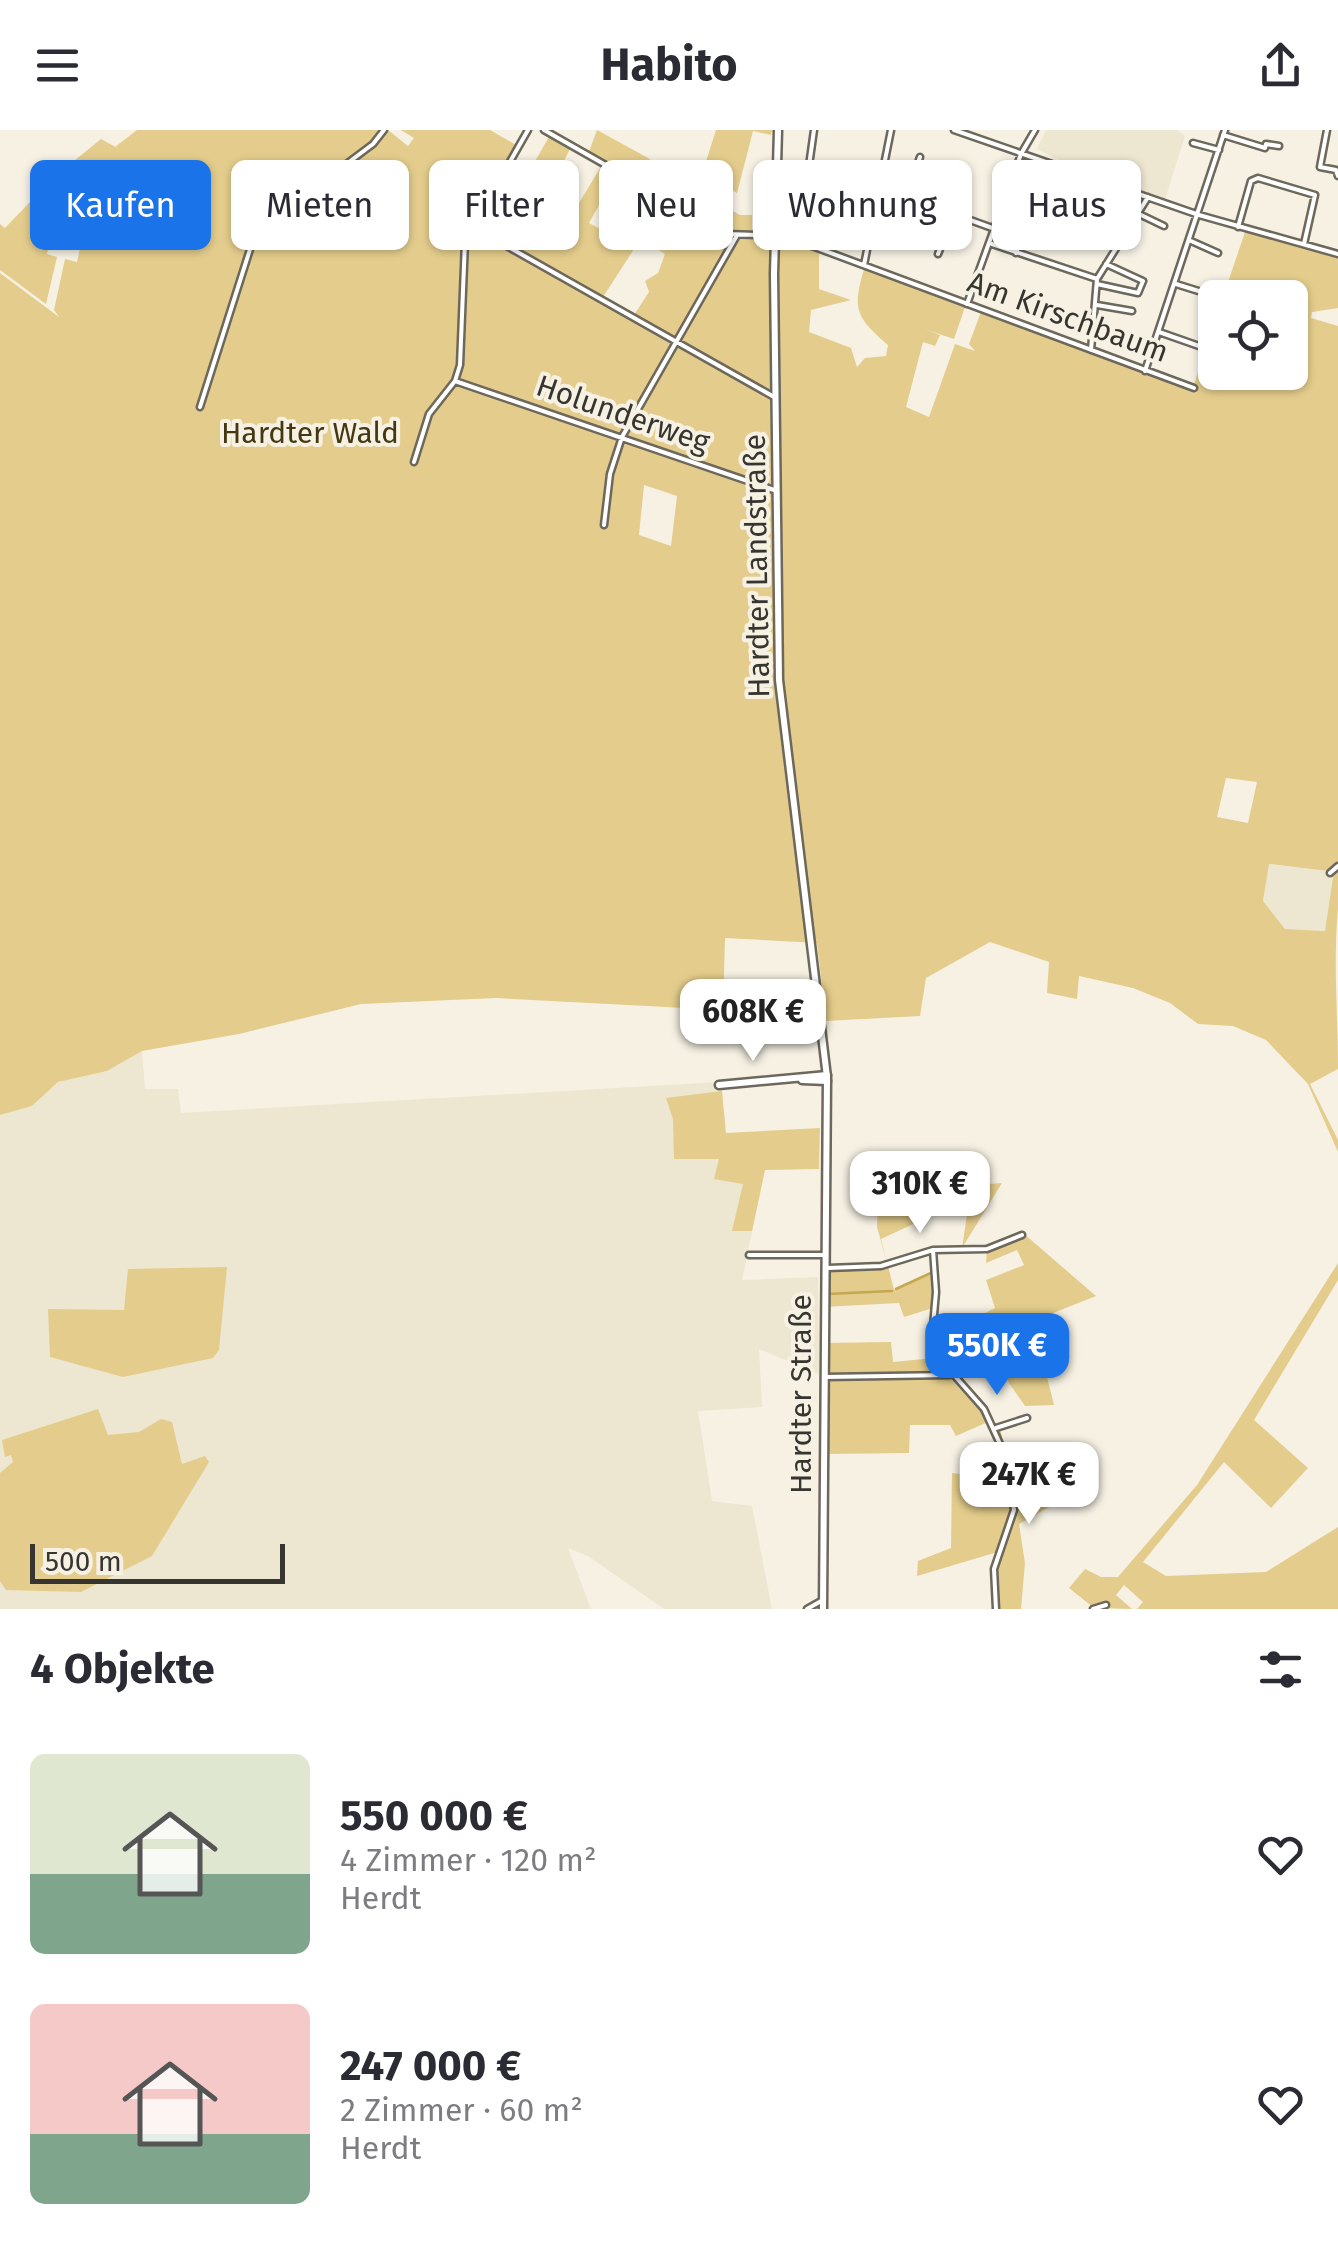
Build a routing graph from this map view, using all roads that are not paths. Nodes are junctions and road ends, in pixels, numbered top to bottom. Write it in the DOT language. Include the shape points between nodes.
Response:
graph roads {
  1 [pos="384,130"];
  2 [pos="528,130"];
  3 [pos="544,130"];
  4 [pos="778,130"];
  5 [pos="814,130"];
  6 [pos="890,130"];
  7 [pos="954,130"];
  8 [pos="1035,130"];
  9 [pos="1327,130"];
  10 [pos="1224,132"];
  11 [pos="974,133"];
  12 [pos="1193,143"];
  13 [pos="1279,146"];
  14 [pos="1219,150"];
  15 [pos="1021,154"];
  16 [pos="920,157"];
  17 [pos="511,160"];
  18 [pos="777,160"];
  19 [pos="810,160"];
  20 [pos="884,160"];
  21 [pos="919,160"];
  22 [pos="1019,160"];
  23 [pos="1338,176"];
  24 [pos="1148,198"];
  25 [pos="1141,209"];
  26 [pos="1141,215"];
  27 [pos="1200,215"];
  28 [pos="1164,226"];
  29 [pos="1238,226"];
  30 [pos="753,235"];
  31 [pos="736,237"];
  32 [pos="992,238"];
  33 [pos="1191,242"];
  34 [pos="990,244"];
  35 [pos="1304,244"];
  36 [pos="464,250"];
  37 [pos="511,250"];
  38 [pos="774,250"];
  39 [pos="824,250"];
  40 [pos="867,250"];
  41 [pos="940,250"];
  42 [pos="1017,250"];
  43 [pos="1115,250"];
  44 [pos="1016,253"];
  45 [pos="1218,253"];
  46 [pos="938,254"];
  47 [pos="1338,254"];
  48 [pos="1106,264"];
  49 [pos="864,265"];
  50 [pos="1097,281"];
  51 [pos="1176,284"];
  52 [pos="1198,291"];
  53 [pos="967,304"];
  54 [pos="1097,305"];
  55 [pos="1132,311"];
  56 [pos="1159,332"];
  57 [pos="676,342"];
  58 [pos="1198,346"];
  59 [pos="1091,350"];
  60 [pos="1145,370"];
  61 [pos="455,380"];
  62 [pos="1194,388"];
  63 [pos="776,398"];
  64 [pos="200,407"];
  65 [pos="622,438"];
  66 [pos="414,462"];
  67 [pos="777,491"];
  68 [pos="604,525"];
  69 [pos="1338,866"];
  70 [pos="1330,874"];
  71 [pos="821,1000"];
  72 [pos="826,1058"];
  73 [pos="816,1075"];
  74 [pos="827,1078"];
  75 [pos="790,1079"];
  76 [pos="720,1085"];
  77 [pos="1022,1235"];
  78 [pos="933,1250"];
  79 [pos="749,1255"];
  80 [pos="823,1255"];
  81 [pos="823,1268"];
  82 [pos="950,1375"];
  83 [pos="823,1377"];
  84 [pos="1027,1418"];
  85 [pos="996,1428"];
  86 [pos="823,1600"];
  87 [pos="1106,1605"];
  88 [pos="806,1609"];
  89 [pos="823,1609"];
  90 [pos="996,1609"];
  91 [pos="1093,1609"];
  1 -- 64 [label="street" via="252,243"];
  2 -- 17 [label="street"];
  3 -- 31 [label="street"];
  4 -- 18 [label="main road, Hardter Landstraße"];
  5 -- 19 [label="street"];
  6 -- 20 [label="street"];
  7 -- 11 [label="street"];
  8 -- 15 [label="street"];
  9 -- 23 [label="street" via="1320,167"];
  10 -- 13 [label="street" via="1265,148"];
  10 -- 14 [label="street"];
  11 -- 15 [label="street"];
  12 -- 14 [label="street"];
  14 -- 27 [label="street"];
  15 -- 22 [label="street"];
  15 -- 24 [label="street"];
  16 -- 21 [label="street"];
  24 -- 25 [label="street"];
  24 -- 27 [label="street"];
  26 -- 28 [label="street"];
  27 -- 29 [label="street"];
  27 -- 33 [label="street"];
  29 -- 35 [label="street"];
  29 -- 35 [label="street" via="1251,181 1258,178 1314,196"];
  30 -- 31 [label="street, Am Kirschbaum"];
  31 -- 57 [label="street"];
  32 -- 34 [label="street"];
  33 -- 45 [label="street"];
  33 -- 51 [label="street"];
  34 -- 44 [label="street"];
  34 -- 53 [label="street"];
  35 -- 47 [label="street"];
  36 -- 61 [label="street"];
  37 -- 57 [label="street"];
  38 -- 63 [label="main road, Hardter Landstraße"];
  39 -- 49 [label="street, Am Kirschbaum"];
  40 -- 49 [label="street"];
  41 -- 46 [label="street"];
  42 -- 44 [label="street"];
  43 -- 48 [label="street"];
  44 -- 50 [label="street"];
  48 -- 50 [label="street"];
  48 -- 50 [label="street" via="1143,281 1138,293"];
  49 -- 53 [label="street, Am Kirschbaum"];
  50 -- 54 [label="street"];
  51 -- 52 [label="street"];
  51 -- 56 [label="street"];
  53 -- 59 [label="street, Am Kirschbaum"];
  54 -- 55 [label="street"];
  54 -- 59 [label="street"];
  56 -- 58 [label="street"];
  56 -- 60 [label="street"];
  57 -- 63 [label="street"];
  57 -- 65 [label="street"];
  59 -- 60 [label="street, Am Kirschbaum"];
  60 -- 62 [label="street, Am Kirschbaum"];
  61 -- 65 [label="street, Holunderweg"];
  61 -- 66 [label="street" via="429,414"];
  63 -- 67 [label="main road, Hardter Landstraße"];
  65 -- 67 [label="street, Holunderweg"];
  65 -- 68 [label="street"];
  67 -- 71 [label="main road, Hardter Landstraße" via="780,689"];
  69 -- 70 [label="street"];
  71 -- 72 [label="main road, Hardter Straße"];
  72 -- 73 [label="main road"];
  72 -- 74 [label="main road, Hardter Straße"];
  73 -- 74 [label="main road"];
  73 -- 75 [label="main road"];
  74 -- 75 [label="main road"];
  74 -- 80 [label="main road, Hardter Straße"];
  75 -- 76 [label="main road"];
  77 -- 78 [label="street" via="987,1249"];
  78 -- 81 [label="street" via="881,1266"];
  78 -- 82 [label="street" via="931,1349"];
  79 -- 80 [label="street"];
  80 -- 81 [label="main road, Hardter Straße"];
  81 -- 83 [label="main road, Hardter Straße"];
  82 -- 83 [label="street"];
  82 -- 85 [label="street"];
  83 -- 86 [label="main road, Hardter Straße"];
  84 -- 85 [label="street"];
  85 -- 90 [label="street" via="1014,1510 994,1569"];
  86 -- 88 [label="street"];
  86 -- 89 [label="main road, Hardter Straße"];
  87 -- 91 [label="street"];
}
